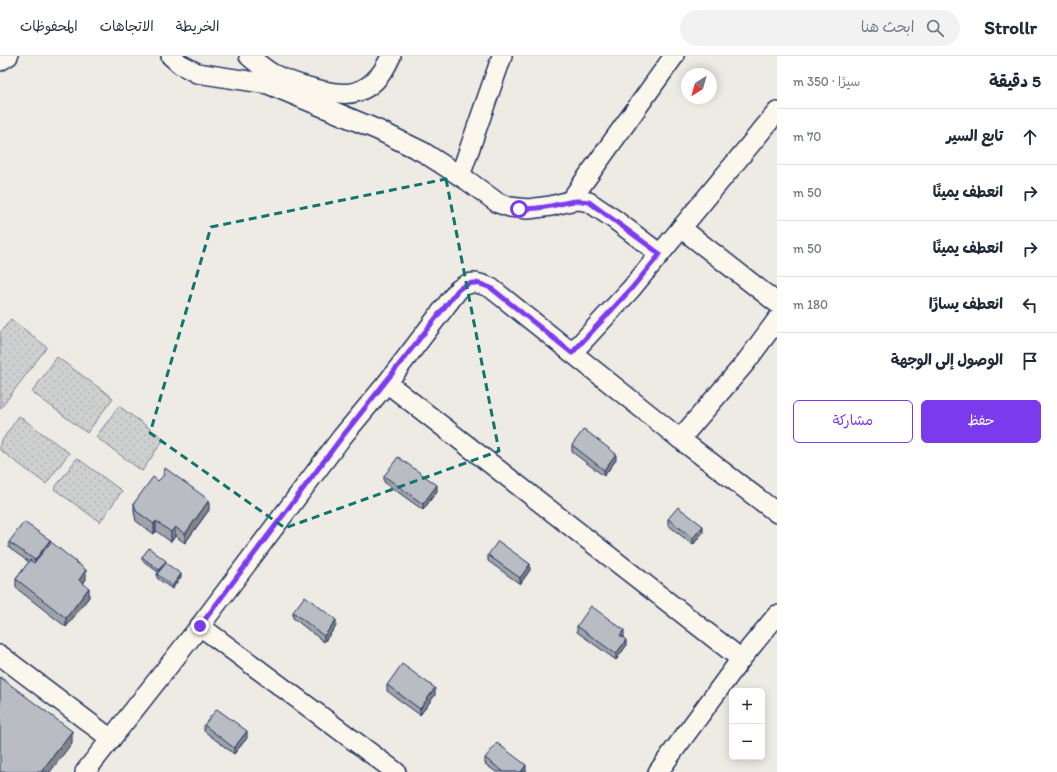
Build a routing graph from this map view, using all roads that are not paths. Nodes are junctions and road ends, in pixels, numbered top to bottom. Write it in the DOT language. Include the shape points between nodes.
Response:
graph roads {
  1 [pos="8,56"];
  2 [pos="171,56"];
  3 [pos="249,56"];
  4 [pos="391,56"];
  5 [pos="502,56"];
  6 [pos="674,56"];
  7 [pos="0,61"];
  8 [pos="777,112"];
  9 [pos="460,176"];
  10 [pos="570,201"];
  11 [pos="681,228"];
  12 [pos="660,254"];
  13 [pos="777,303"];
  14 [pos="777,320"];
  15 [pos="572,353"];
  16 [pos="386,382"];
  17 [pos="680,439"];
  18 [pos="777,513"];
  19 [pos="774,623"];
  20 [pos="200,626"];
  21 [pos="0,655"];
  22 [pos="741,659"];
  23 [pos="111,739"];
  24 [pos="663,770"];
  25 [pos="85,772"];
  26 [pos="396,772"];
  1 -- 7 [label="street"];
  2 -- 9 [label="street" via="197,73 268,84 293,94 423,152"];
  3 -- 4 [label="street" via="265,69 286,80 320,90 348,94 373,82 384,70"];
  5 -- 9 [label="street"];
  6 -- 10 [label="street"];
  8 -- 11 [label="street"];
  9 -- 10 [label="street" via="498,203 510,207 528,209"];
  10 -- 12 [label="street" via="589,202"];
  11 -- 12 [label="street"];
  11 -- 13 [label="street"];
  12 -- 15 [label="street"];
  14 -- 17 [label="street" via="746,362"];
  15 -- 16 [label="street" via="491,288 471,283 458,290"];
  15 -- 17 [label="street"];
  16 -- 20 [label="street"];
  16 -- 22 [label="street"];
  17 -- 18 [label="street"];
  19 -- 22 [label="street"];
  20 -- 23 [label="street"];
  20 -- 26 [label="street"];
  21 -- 23 [label="street"];
  22 -- 24 [label="street"];
  23 -- 25 [label="street"];
}
